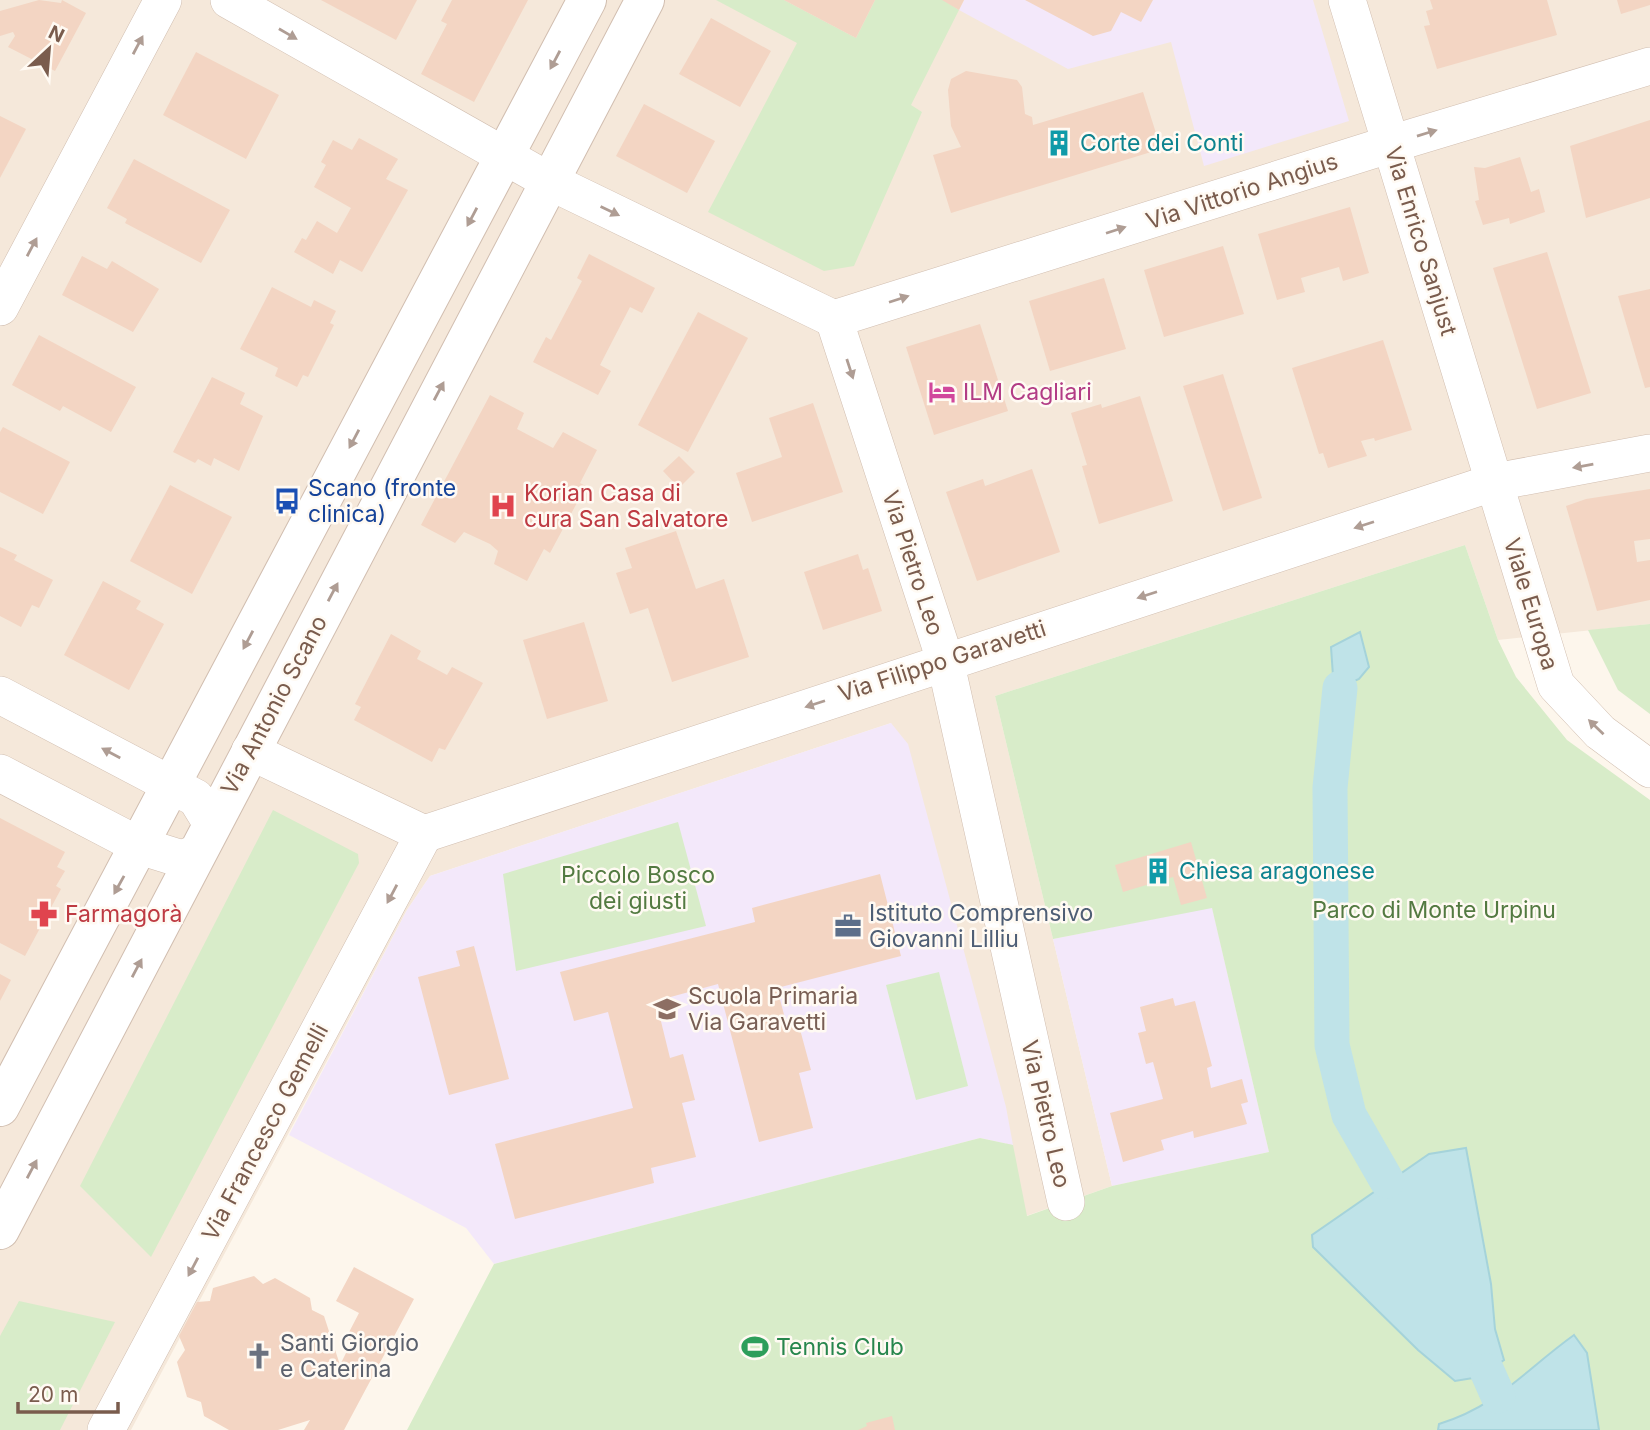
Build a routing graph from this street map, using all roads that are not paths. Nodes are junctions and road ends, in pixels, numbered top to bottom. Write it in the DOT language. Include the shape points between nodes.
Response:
graph roads {
  1 [pos="163,0"];
  2 [pos="229,0"];
  3 [pos="587,0"];
  4 [pos="645,0"];
  5 [pos="1347,0"];
  6 [pos="1650,66"];
  7 [pos="1391,144"];
  8 [pos="504,156"];
  9 [pos="549,181"];
  10 [pos="0,307"];
  11 [pos="834,319"];
  12 [pos="1650,453"];
  13 [pos="1494,482"];
  14 [pos="945,660"];
  15 [pos="0,695"];
  16 [pos="250,751"];
  17 [pos="1650,769"];
  18 [pos="0,773"];
  19 [pos="172,785"];
  20 [pos="424,834"];
  21 [pos="205,839"];
  22 [pos="140,846"];
  23 [pos="0,1107"];
  24 [pos="1066,1202"];
  25 [pos="0,1230"];
  26 [pos="106,1430"];
  10 -- 1 [label="street, one-way"];
  2 -- 8 [label="street, one-way"];
  3 -- 8 [label="street, one-way"];
  4 -- 9 [label="street, Via Antonio Scano"];
  5 -- 7 [label="street, Via Enrico Sanjust"];
  7 -- 6 [label="street, Via Vittorio Angius, one-way"];
  11 -- 7 [label="street, Via Vittorio Angius, one-way"];
  7 -- 13 [label="street, Via Enrico Sanjust"];
  8 -- 9 [label="street"];
  8 -- 19 [label="street, one-way"];
  9 -- 11 [label="street, one-way"];
  16 -- 9 [label="street, Via Antonio Scano, one-way"];
  11 -- 14 [label="street, Via Pietro Leo, one-way"];
  12 -- 13 [label="street, Via Filippo Garavetti, one-way"];
  13 -- 14 [label="street, Via Filippo Garavetti, one-way"];
  17 -- 13 [label="street, Viale Europa, one-way" via="1600,732 1556,685"];
  14 -- 20 [label="street, Via Filippo Garavetti, one-way"];
  14 -- 24 [label="street, Via Pietro Leo"];
  19 -- 15 [label="street, one-way"];
  16 -- 20 [label="street"];
  16 -- 21 [label="street, Via Antonio Scano"];
  18 -- 22 [label="street"];
  19 -- 21 [label="street" via="197,797"];
  19 -- 22 [label="street"];
  20 -- 26 [label="street, Via Francesco Gemelli, one-way"];
  21 -- 22 [label="street" via="182,859"];
  25 -- 21 [label="street, Via Antonio Scano, one-way"];
  22 -- 23 [label="street, one-way"];
}
